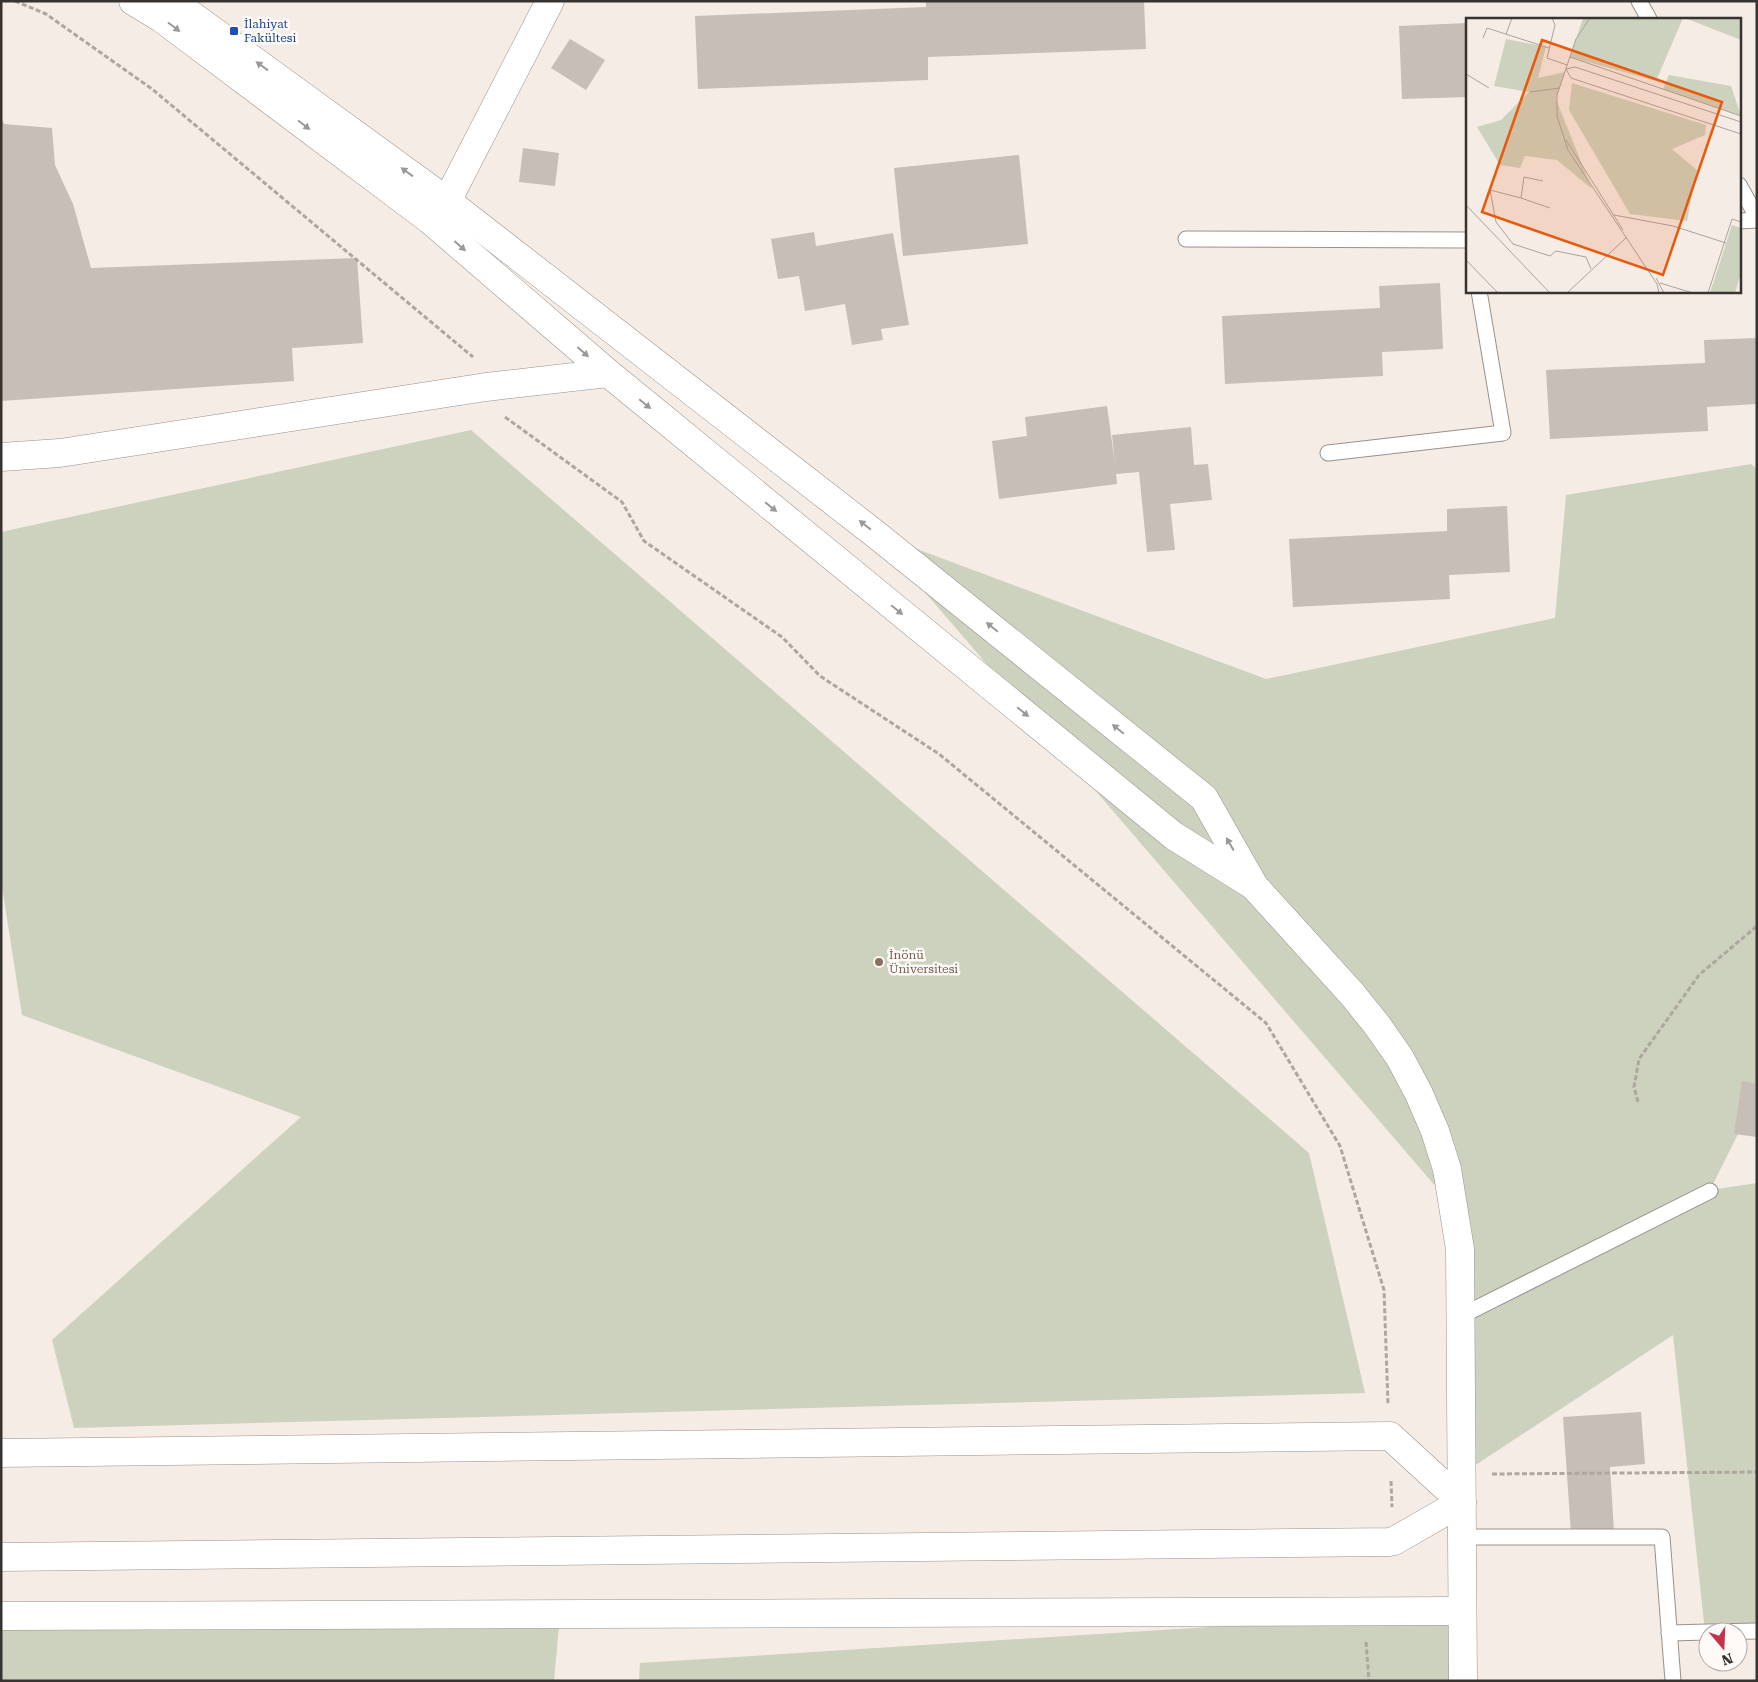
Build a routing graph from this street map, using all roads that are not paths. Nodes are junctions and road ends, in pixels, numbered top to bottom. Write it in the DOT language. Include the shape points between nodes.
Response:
graph roads {
  1 [pos="133,1"];
  2 [pos="172,1"];
  3 [pos="550,1"];
  4 [pos="1640,1"];
  5 [pos="1648,18"];
  6 [pos="1740,187"];
  7 [pos="438,211"];
  8 [pos="1757,218"];
  9 [pos="1740,221"];
  10 [pos="1186,239"];
  11 [pos="1466,240"];
  12 [pos="1479,292"];
  13 [pos="608,374"];
  14 [pos="1328,453"];
  15 [pos="1,457"];
  16 [pos="1254,886"];
  17 [pos="1710,1191"];
  18 [pos="1461,1316"];
  19 [pos="1,1453"];
  20 [pos="1462,1502"];
  21 [pos="1462,1537"];
  22 [pos="1,1557"];
  23 [pos="1462,1612"];
  24 [pos="1,1616"];
  25 [pos="1698,1632"];
  26 [pos="1669,1633"];
  27 [pos="1463,1681"];
  28 [pos="1673,1681"];
  1 -- 7 [label="street, one-way"];
  7 -- 2 [label="street, one-way"];
  3 -- 7 [label="street"];
  4 -- 5 [label="lane"];
  6 -- 8 [label="lane"];
  7 -- 13 [label="street, one-way"];
  16 -- 7 [label="street, one-way" via="1204,798 874,533"];
  8 -- 9 [label="lane"];
  10 -- 11 [label="lane"];
  12 -- 14 [label="lane" via="1503,433"];
  13 -- 15 [label="street" via="486,387 60,453"];
  13 -- 16 [label="street, one-way" via="1174,836"];
  16 -- 18 [label="street" via="1378,1025 1419,1094 1435,1131 1455,1209 1460,1249"];
  17 -- 18 [label="lane"];
  18 -- 20 [label="street"];
  19 -- 20 [label="street" via="1390,1436"];
  20 -- 21 [label="street"];
  20 -- 22 [label="street" via="1389,1542"];
  21 -- 23 [label="street"];
  21 -- 26 [label="lane" via="1662,1537"];
  23 -- 24 [label="street"];
  23 -- 27 [label="street"];
  25 -- 26 [label="lane"];
  26 -- 28 [label="lane"];
}
